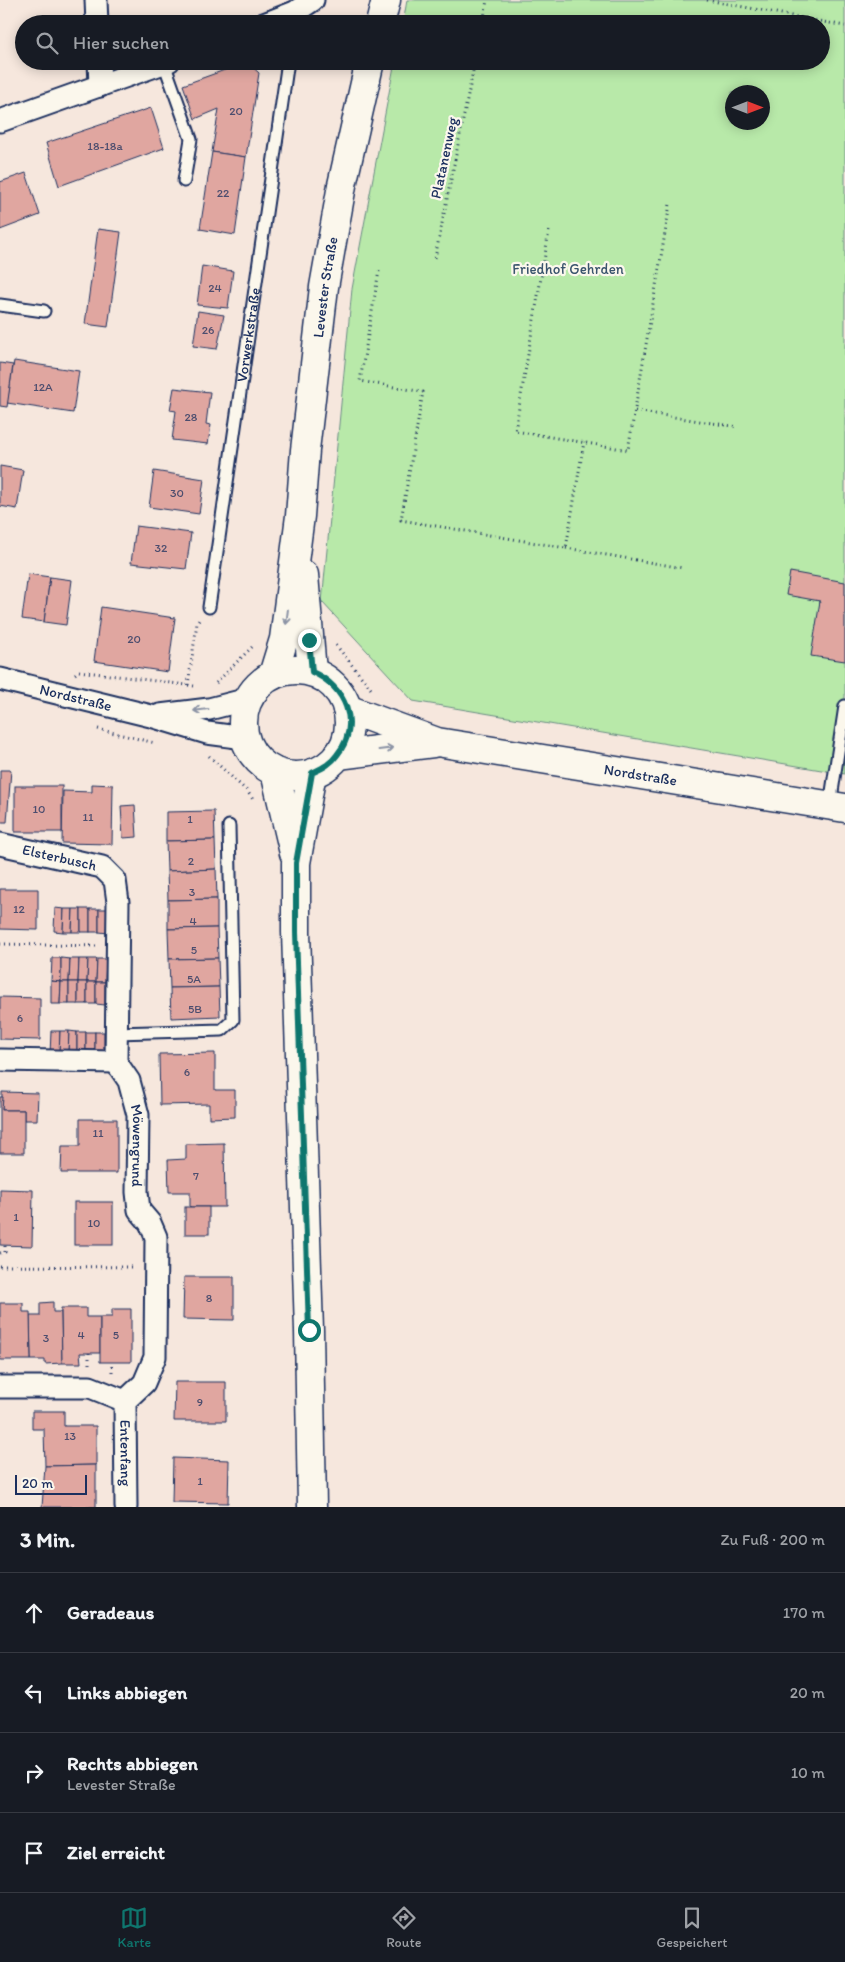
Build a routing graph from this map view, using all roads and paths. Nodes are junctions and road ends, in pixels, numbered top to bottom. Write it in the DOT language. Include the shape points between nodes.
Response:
graph roads {
  1 [pos="96,0"];
  2 [pos="313,0"];
  3 [pos="386,0"];
  4 [pos="488,0"];
  5 [pos="707,0"];
  6 [pos="97,15"];
  7 [pos="297,15"];
  8 [pos="382,15"];
  9 [pos="485,15"];
  10 [pos="787,15"];
  11 [pos="830,23"];
  12 [pos="845,26"];
  13 [pos="99,70"];
  14 [pos="144,70"];
  15 [pos="169,70"];
  16 [pos="287,70"];
  17 [pos="368,70"];
  18 [pos="473,70"];
  19 [pos="100,86"];
  20 [pos="0,121"];
  21 [pos="184,181"];
  22 [pos="670,204"];
  23 [pos="549,232"];
  24 [pos="435,258"];
  25 [pos="379,271"];
  26 [pos="0,305"];
  27 [pos="44,311"];
  28 [pos="635,411"];
  29 [pos="738,427"];
  30 [pos="584,442"];
  31 [pos="566,548"];
  32 [pos="683,568"];
  33 [pos="209,608"];
  34 [pos="296,639"];
  35 [pos="312,672"];
  36 [pos="273,675"];
  37 [pos="0,679"];
  38 [pos="188,685"];
  39 [pos="46,691"];
  40 [pos="375,694"];
  41 [pos="209,699"];
  42 [pos="248,699"];
  43 [pos="845,706"];
  44 [pos="347,709"];
  45 [pos="151,716"];
  46 [pos="207,733"];
  47 [pos="245,738"];
  48 [pos="437,742"];
  49 [pos="338,755"];
  50 [pos="275,772"];
  51 [pos="312,773"];
  52 [pos="256,805"];
  53 [pos="837,807"];
  54 [pos="229,826"];
  55 [pos="0,844"];
  56 [pos="296,863"];
  57 [pos="0,944"];
  58 [pos="117,946"];
  59 [pos="116,1032"];
  60 [pos="0,1060"];
  61 [pos="116,1062"];
  62 [pos="5,1245"];
  63 [pos="0,1253"];
  64 [pos="0,1266"];
  65 [pos="156,1267"];
  66 [pos="0,1387"];
  67 [pos="125,1401"];
  68 [pos="126,1507"];
  69 [pos="312,1507"];
  1 -- 6 [label="street"];
  2 -- 7 [label="street"];
  3 -- 8 [label="street"];
  4 -- 9 [label="path"];
  5 -- 10 [label="path"];
  11 -- 12 [label="path"];
  13 -- 19 [label="street"];
  14 -- 19 [label="street"];
  15 -- 21 [label="lane" via="191,139"];
  16 -- 33 [label="lane, Vorwerkstraße"];
  17 -- 34 [label="street, Levester Straße" via="342,185 324,287 305,450"];
  18 -- 24 [label="path, Platanenweg"];
  19 -- 20 [label="street"];
  22 -- 28 [label="path"];
  23 -- 30 [label="path" via="515,431"];
  25 -- 31 [label="path" via="360,381 423,392 401,520"];
  26 -- 27 [label="lane"];
  28 -- 29 [label="path"];
  28 -- 30 [label="path" via="628,450"];
  30 -- 31 [label="path"];
  31 -- 32 [label="path"];
  33 -- 38 [label="path" via="197,622"];
  34 -- 35 [label="street, Levester Straße"];
  34 -- 36 [label="street, Levester Straße"];
  34 -- 40 [label="path" via="326,640 337,646"];
  34 -- 41 [label="path" via="262,638"];
  35 -- 36 [label="street" via="297,670"];
  35 -- 44 [label="street" via="329,681"];
  36 -- 42 [label="street" via="263,681"];
  37 -- 39 [label="street, Nordstraße"];
  38 -- 39 [label="path" via="79,671"];
  38 -- 41 [label="path"];
  39 -- 45 [label="street, Nordstraße"];
  41 -- 42 [label="street, Nordstraße"];
  41 -- 45 [label="street, Nordstraße, one-way"];
  42 -- 47 [label="street" via="244,711"];
  43 -- 53 [label="lane"];
  44 -- 48 [label="street, Nordstraße"];
  44 -- 49 [label="street" via="346,741"];
  45 -- 46 [label="street, Nordstraße"];
  46 -- 47 [label="street, Nordstraße"];
  46 -- 52 [label="path" via="209,755 247,791"];
  47 -- 50 [label="street" via="254,756"];
  49 -- 48 [label="street, Nordstraße, one-way"];
  48 -- 53 [label="street, Nordstraße"];
  49 -- 51 [label="street"];
  50 -- 51 [label="street" via="296,776"];
  50 -- 56 [label="street"];
  51 -- 56 [label="street"];
  54 -- 59 [label="lane" via="233,1020 222,1030"];
  55 -- 58 [label="street, Elsterbusch" via="102,867 115,880"];
  56 -- 69 [label="street"];
  57 -- 58 [label="path"];
  58 -- 59 [label="street"];
  59 -- 61 [label="street"];
  60 -- 61 [label="street"];
  61 -- 65 [label="street, Möwengrund" via="129,1081 138,1115 139,1210 156,1237"];
  62 -- 63 [label="path" via="5,1252"];
  64 -- 65 [label="path"];
  65 -- 67 [label="street, Möwengrund" via="155,1357 144,1383"];
  66 -- 67 [label="street" via="90,1387"];
  67 -- 68 [label="street, Entenfang"];
}
